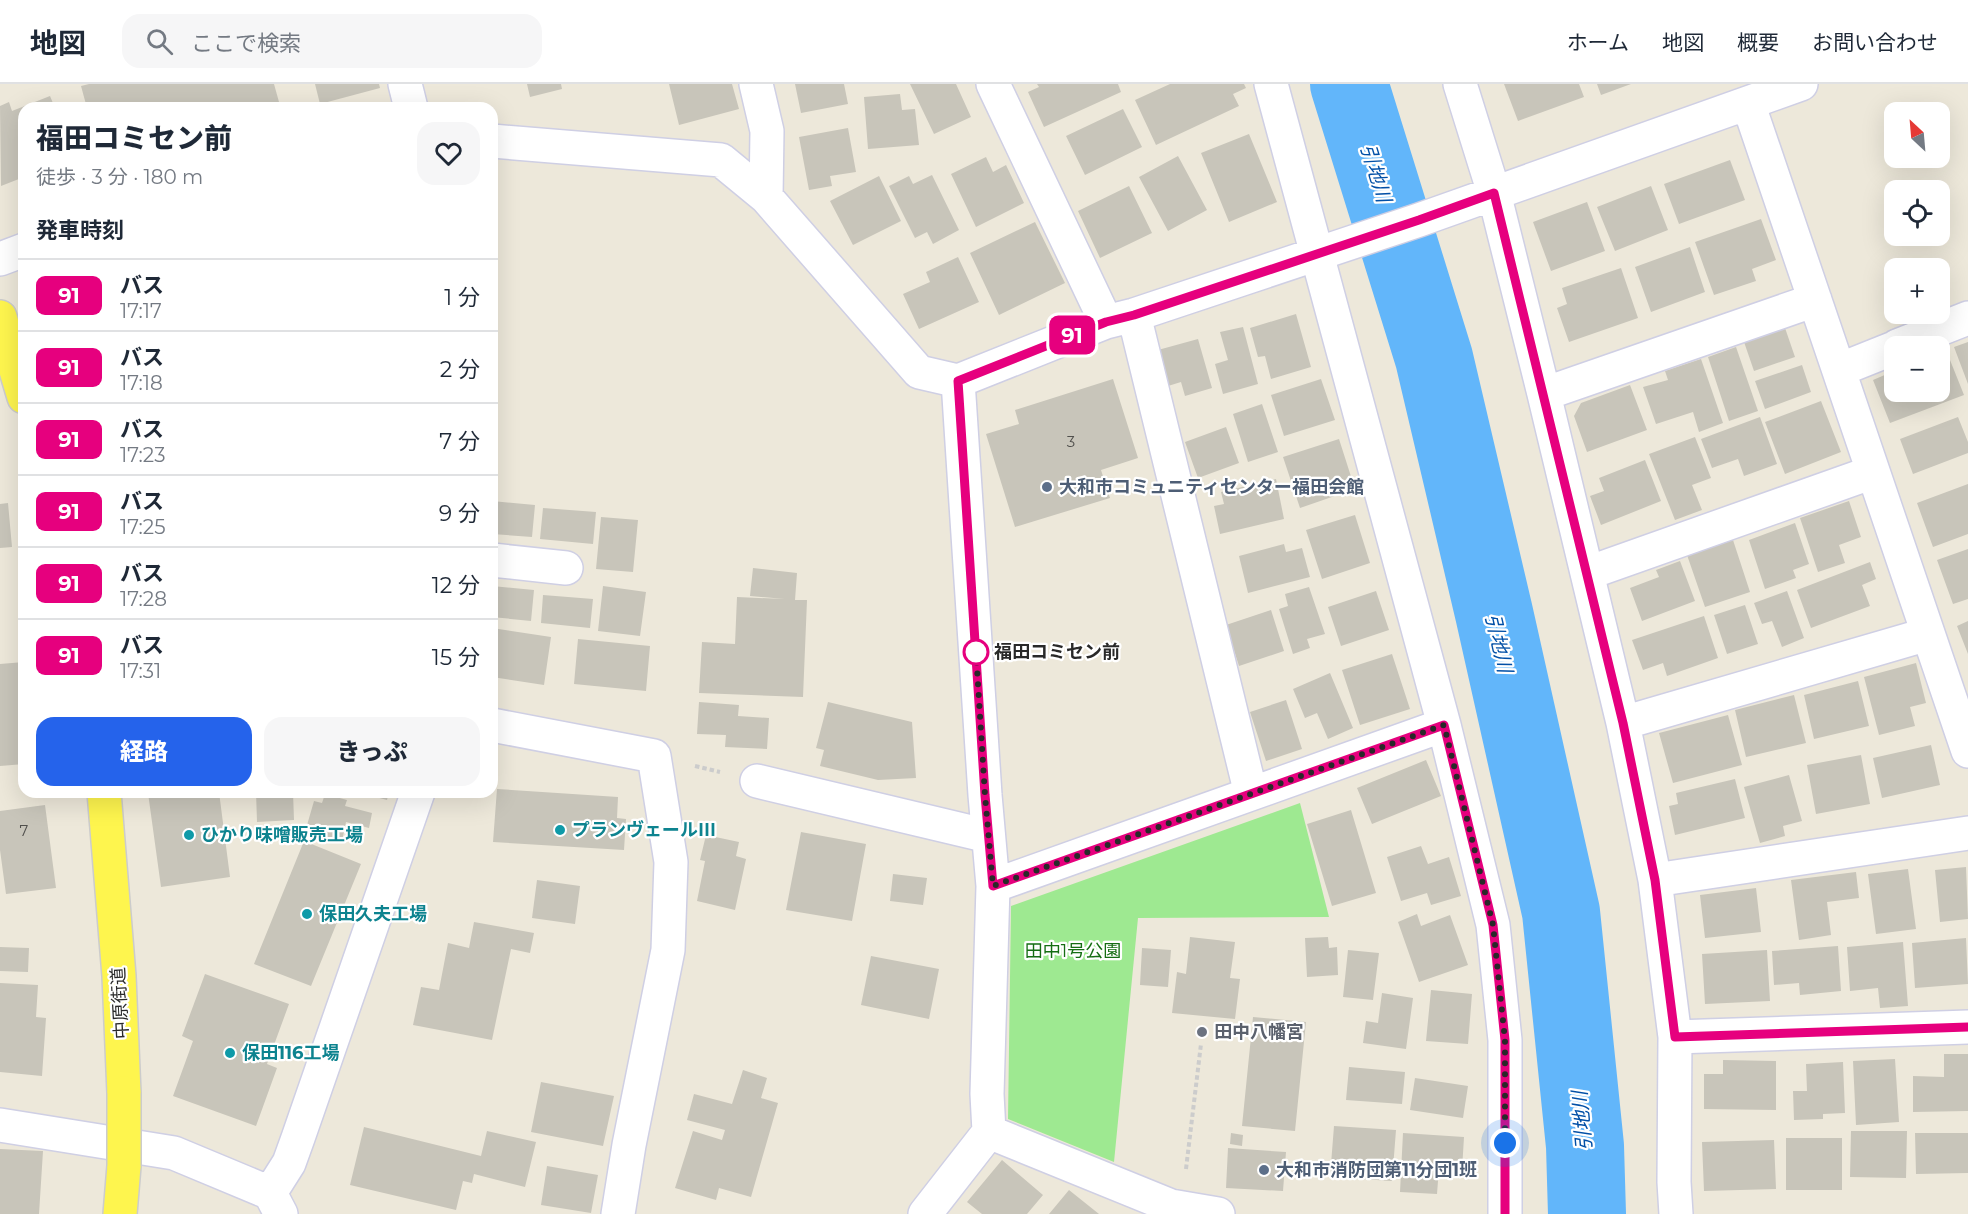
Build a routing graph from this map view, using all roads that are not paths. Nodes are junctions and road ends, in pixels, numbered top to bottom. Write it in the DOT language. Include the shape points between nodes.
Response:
graph roads {
  1 [pos="405,84"];
  2 [pos="756,84"];
  3 [pos="993,84"];
  4 [pos="1271,84"];
  5 [pos="1461,84"];
  6 [pos="1800,84"];
  7 [pos="410,102"];
  8 [pos="1748,103"];
  9 [pos="498,141"];
  10 [pos="1494,193"];
  11 [pos="766,197"];
  12 [pos="1332,248"];
  13 [pos="18,252"];
  14 [pos="0,259"];
  15 [pos="1815,300"];
  16 [pos="0,317"];
  17 [pos="1120,318"];
  18 [pos="1968,318"];
  19 [pos="1923,336"];
  20 [pos="1884,352"];
  21 [pos="1839,370"];
  22 [pos="18,377"];
  23 [pos="958,381"];
  24 [pos="1544,394"];
  25 [pos="1873,472"];
  26 [pos="498,561"];
  27 [pos="566,568"];
  28 [pos="1587,573"];
  29 [pos="1928,634"];
  30 [pos="1623,723"];
  31 [pos="1444,725"];
  32 [pos="498,726"];
  33 [pos="1968,751"];
  34 [pos="757,781"];
  35 [pos="1251,794"];
  36 [pos="104,798"];
  37 [pos="416,798"];
  38 [pos="1968,833"];
  39 [pos="988,836"];
  40 [pos="1655,880"];
  41 [pos="993,886"];
  42 [pos="1968,1027"];
  43 [pos="1675,1037"];
  44 [pos="0,1125"];
  45 [pos="989,1132"];
  46 [pos="275,1204"];
  47 [pos="1172,1210"];
  48 [pos="120,1214"];
  49 [pos="618,1214"];
  50 [pos="925,1214"];
  51 [pos="1218,1214"];
  52 [pos="1505,1214"];
  53 [pos="1676,1214"];
  1 -- 7 [label="street"];
  2 -- 11 [label="street" via="767,131"];
  3 -- 17 [label="street"];
  4 -- 12 [label="street"];
  5 -- 10 [label="street"];
  6 -- 8 [label="street"];
  8 -- 10 [label="street"];
  8 -- 15 [label="street"];
  9 -- 11 [label="street" via="722,160"];
  10 -- 12 [label="street"];
  10 -- 24 [label="street"];
  11 -- 23 [label="street" via="919,372"];
  12 -- 17 [label="street"];
  12 -- 31 [label="street"];
  13 -- 14 [label="street"];
  15 -- 21 [label="street"];
  15 -- 24 [label="street"];
  16 -- 22 [label="main road"];
  17 -- 23 [label="street"];
  17 -- 35 [label="street"];
  18 -- 19 [label="street"];
  20 -- 21 [label="street"];
  21 -- 25 [label="street"];
  23 -- 39 [label="street"];
  24 -- 28 [label="street"];
  25 -- 28 [label="street"];
  25 -- 29 [label="street"];
  26 -- 27 [label="street"];
  28 -- 30 [label="street"];
  29 -- 30 [label="street"];
  29 -- 33 [label="street"];
  30 -- 40 [label="street"];
  31 -- 35 [label="street"];
  31 -- 52 [label="street" via="1493,925 1505,1040"];
  32 -- 49 [label="street" via="654,756 671,861 668,950"];
  34 -- 39 [label="street"];
  35 -- 41 [label="street"];
  36 -- 48 [label="main road, 中原街道, bridge" via="124,1093"];
  37 -- 46 [label="street"];
  38 -- 40 [label="street"];
  39 -- 41 [label="street"];
  40 -- 43 [label="street"];
  41 -- 45 [label="street"];
  42 -- 43 [label="street"];
  43 -- 53 [label="street"];
  44 -- 46 [label="street" via="174,1153"];
  45 -- 47 [label="street"];
  45 -- 50 [label="street"];
  47 -- 51 [label="street"];
}
